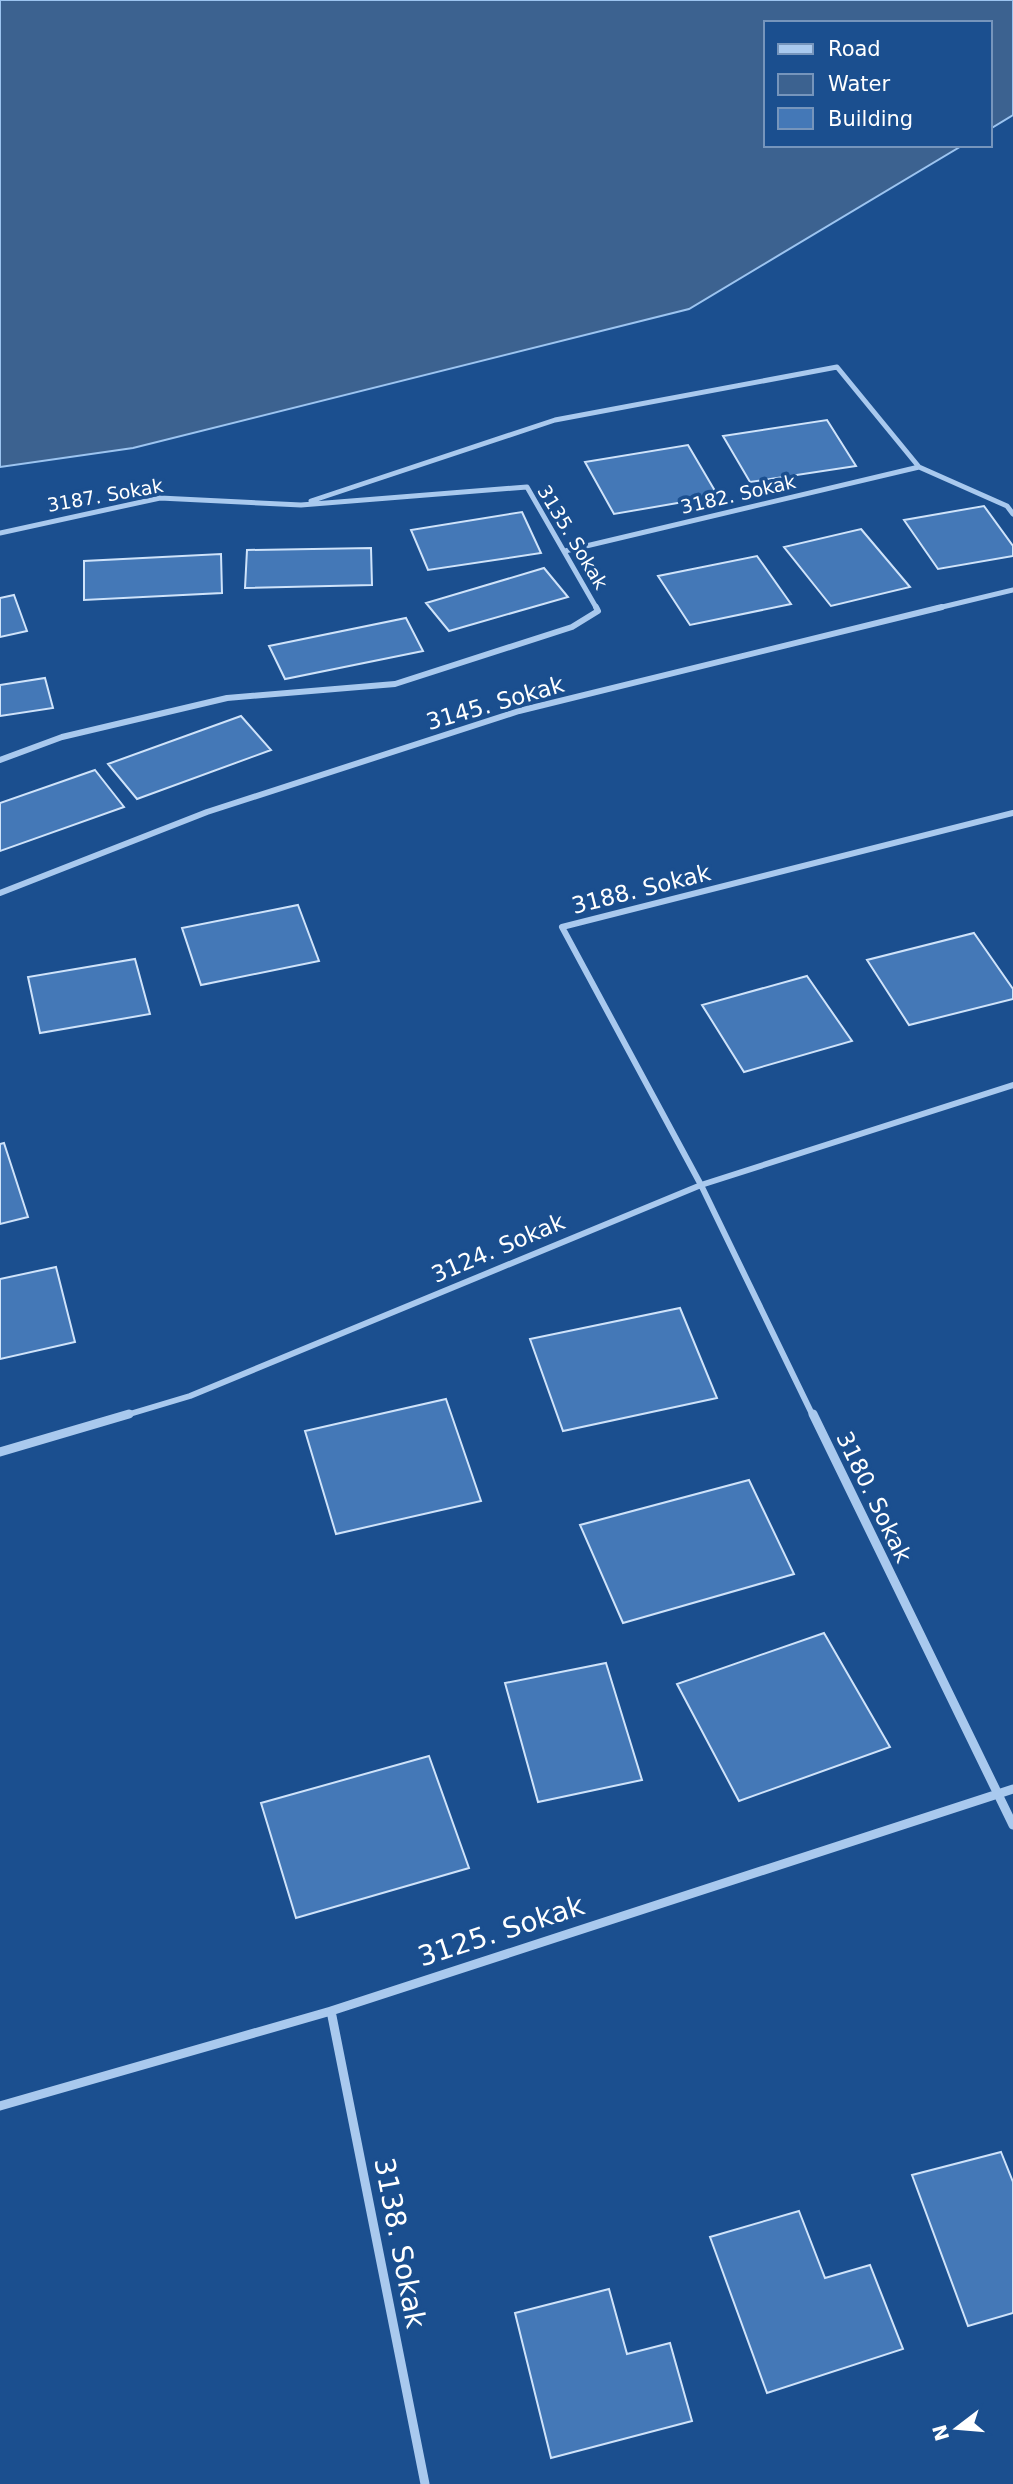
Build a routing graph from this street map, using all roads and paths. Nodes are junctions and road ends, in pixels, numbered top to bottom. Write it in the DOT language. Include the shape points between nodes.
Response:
graph roads {
  1 [pos="919,467"];
  2 [pos="301,505"];
  3 [pos="1010,505"];
  4 [pos="1013,514"];
  5 [pos="0,533"];
  6 [pos="565,551"];
  7 [pos="1013,590"];
  8 [pos="0,760"];
  9 [pos="1013,813"];
  10 [pos="0,892"];
  11 [pos="1013,1085"];
  12 [pos="701,1185"];
  13 [pos="0,1452"];
  14 [pos="1013,1789"];
  15 [pos="997,1792"];
  16 [pos="1013,1825"];
  17 [pos="331,2011"];
  18 [pos="0,2106"];
  19 [pos="425,2484"];
  1 -- 2 [label="street" via="837,367 555,420"];
  1 -- 3 [label="street"];
  1 -- 6 [label="street, 3182. Sokak"];
  2 -- 5 [label="street, 3187. Sokak" via="160,498"];
  2 -- 6 [label="street, 3135. Sokak" via="527,488"];
  3 -- 4 [label="street"];
  6 -- 8 [label="street, 3135. Sokak" via="598,611 572,627 396,684 227,698 62,737"];
  7 -- 10 [label="street, 3145. Sokak" via="519,711 207,812"];
  9 -- 12 [label="street, 3188. Sokak" via="562,927"];
  11 -- 12 [label="street, 3124. Sokak"];
  12 -- 13 [label="street, 3124. Sokak" via="190,1396"];
  12 -- 15 [label="street, 3180. Sokak"];
  14 -- 15 [label="street, 3125. Sokak"];
  15 -- 16 [label="street, 3180. Sokak"];
  15 -- 17 [label="street, 3125. Sokak"];
  17 -- 18 [label="street, 3125. Sokak"];
  17 -- 19 [label="street, 3138. Sokak"];
}
